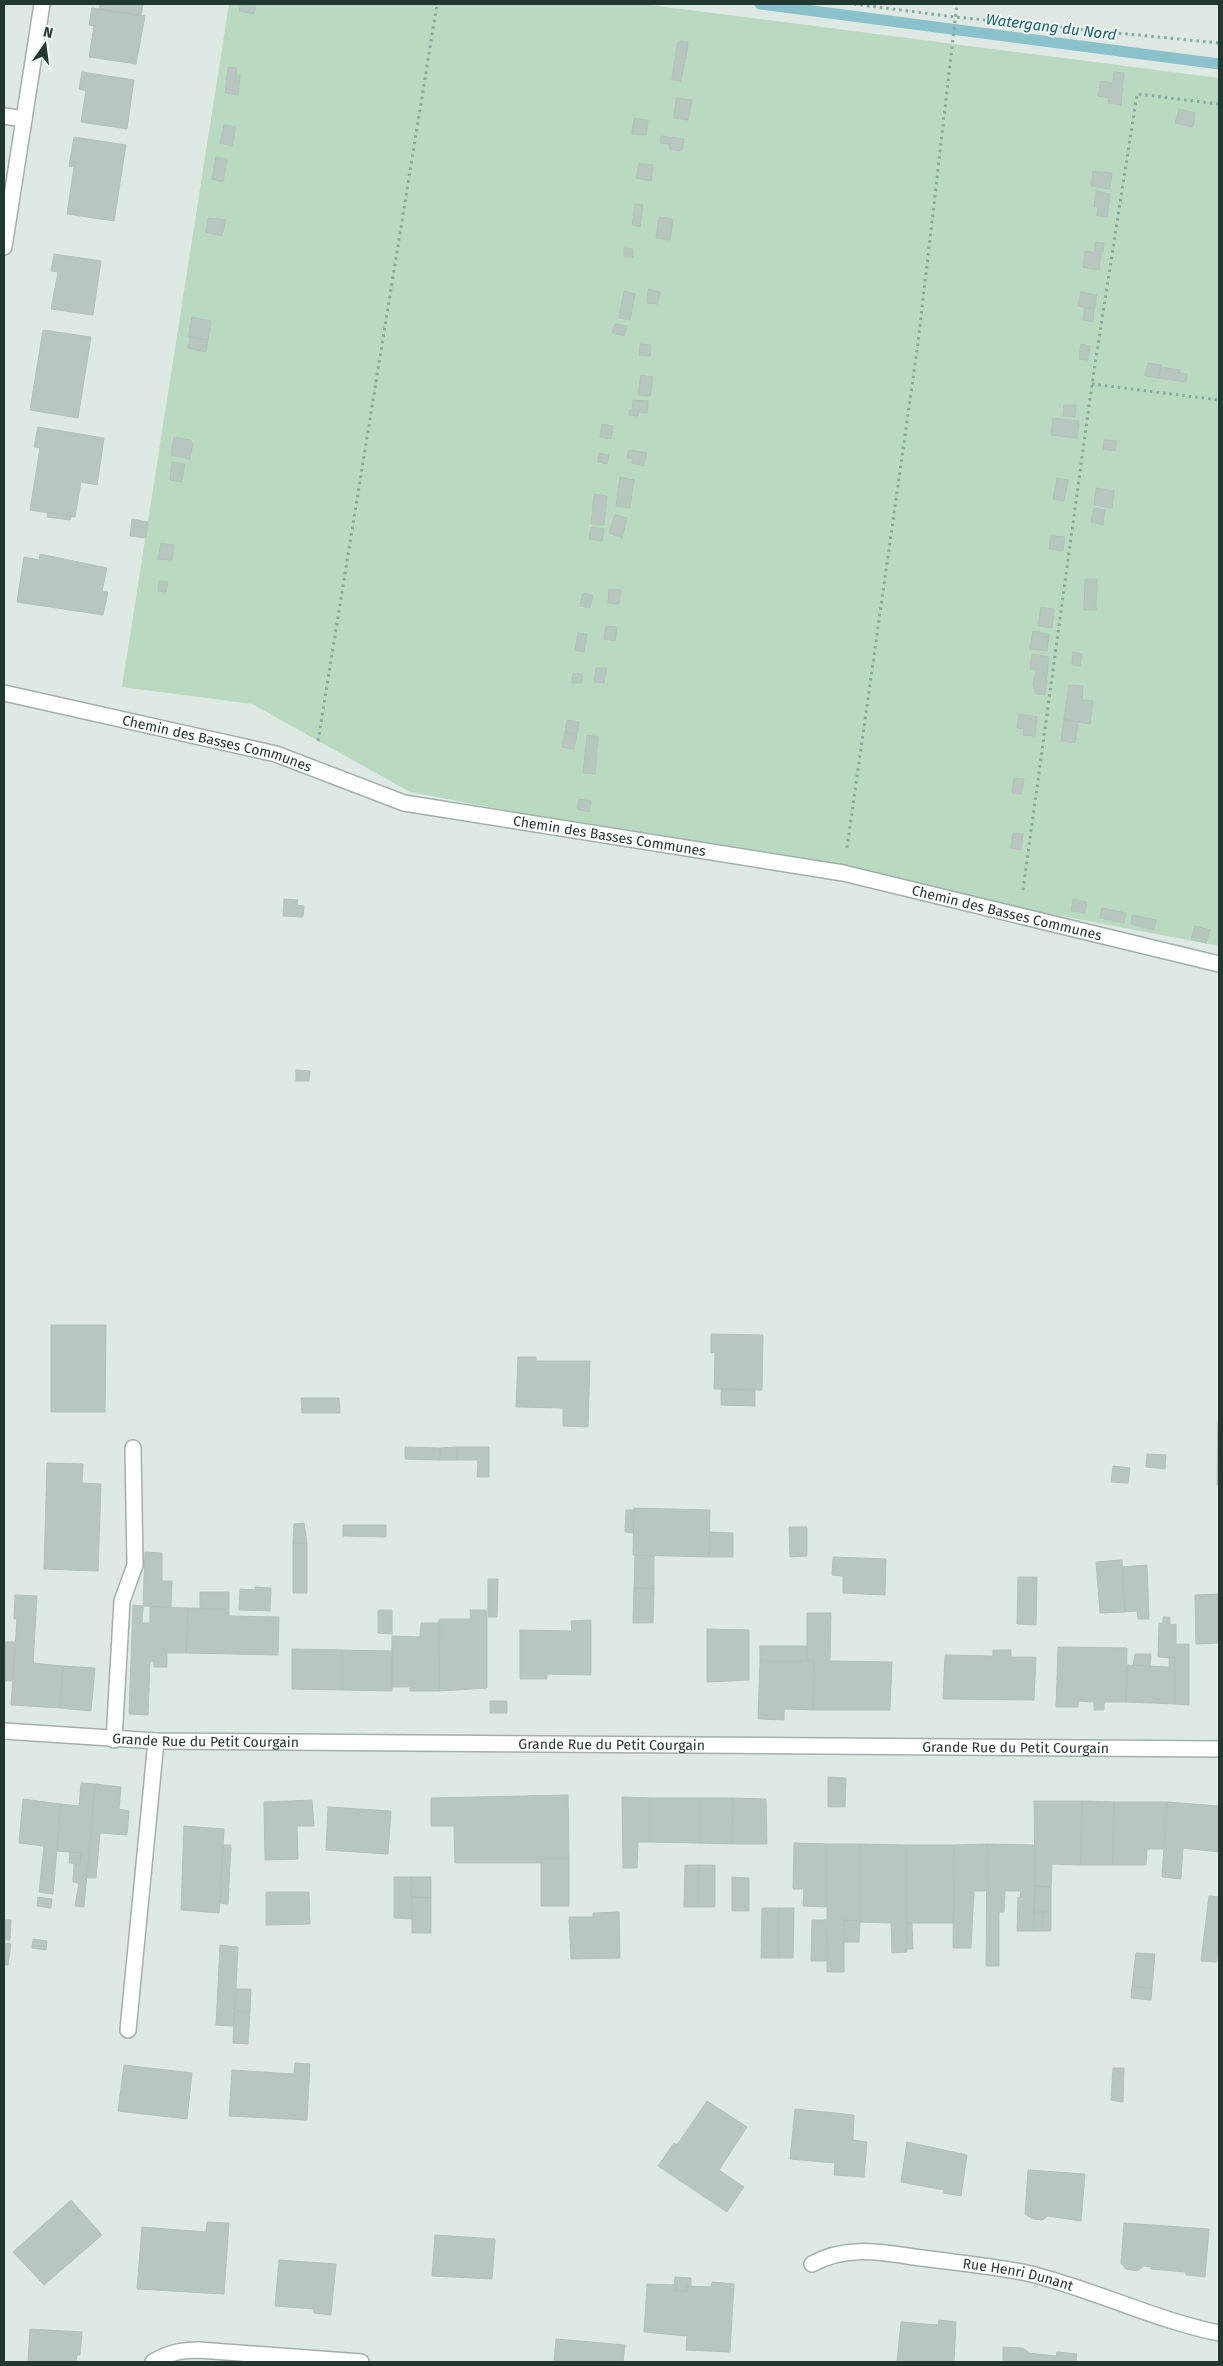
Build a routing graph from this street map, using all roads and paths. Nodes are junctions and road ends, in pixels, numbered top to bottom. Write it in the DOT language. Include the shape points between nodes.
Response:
graph roads {
  1 [pos="42,4"];
  2 [pos="437,4"];
  3 [pos="854,4"];
  4 [pos="957,4"];
  5 [pos="955,18"];
  6 [pos="1219,43"];
  7 [pos="1219,104"];
  8 [pos="4,116"];
  9 [pos="24,119"];
  10 [pos="4,247"];
  11 [pos="1092,384"];
  12 [pos="1219,400"];
  13 [pos="4,693"];
  14 [pos="309,766"];
  15 [pos="843,873"];
  16 [pos="1019,916"];
  17 [pos="1219,964"];
  18 [pos="133,1448"];
  19 [pos="4,1730"];
  20 [pos="114,1740"];
  21 [pos="156,1741"];
  22 [pos="1219,1749"];
  23 [pos="128,2030"];
  24 [pos="812,2264"];
  25 [pos="1219,2333"];
  26 [pos="153,2362"];
  27 [pos="361,2362"];
  1 -- 9 [label="street"];
  2 -- 14 [label="path" via="316,758"];
  3 -- 5 [label="path"];
  4 -- 5 [label="path"];
  5 -- 6 [label="path"];
  5 -- 15 [label="path" via="918,344"];
  7 -- 11 [label="path" via="1137,94"];
  8 -- 9 [label="street"];
  9 -- 10 [label="street"];
  11 -- 12 [label="path"];
  11 -- 16 [label="path"];
  13 -- 14 [label="street, Chemin des Basses Communes" via="276,754"];
  14 -- 15 [label="street, Chemin des Basses Communes" via="404,803"];
  15 -- 16 [label="street, Chemin des Basses Communes"];
  16 -- 17 [label="street, Chemin des Basses Communes"];
  18 -- 20 [label="street" via="135,1565 122,1601"];
  19 -- 20 [label="street, Grande Rue du Petit Courgain"];
  20 -- 21 [label="street, Grande Rue du Petit Courgain"];
  21 -- 22 [label="street, Grande Rue du Petit Courgain"];
  21 -- 23 [label="street"];
  24 -- 25 [label="street, Rue Henri Dunant" via="847,2251 871,2251 998,2268 1031,2274"];
  26 -- 27 [label="street" via="180,2350"];
}
